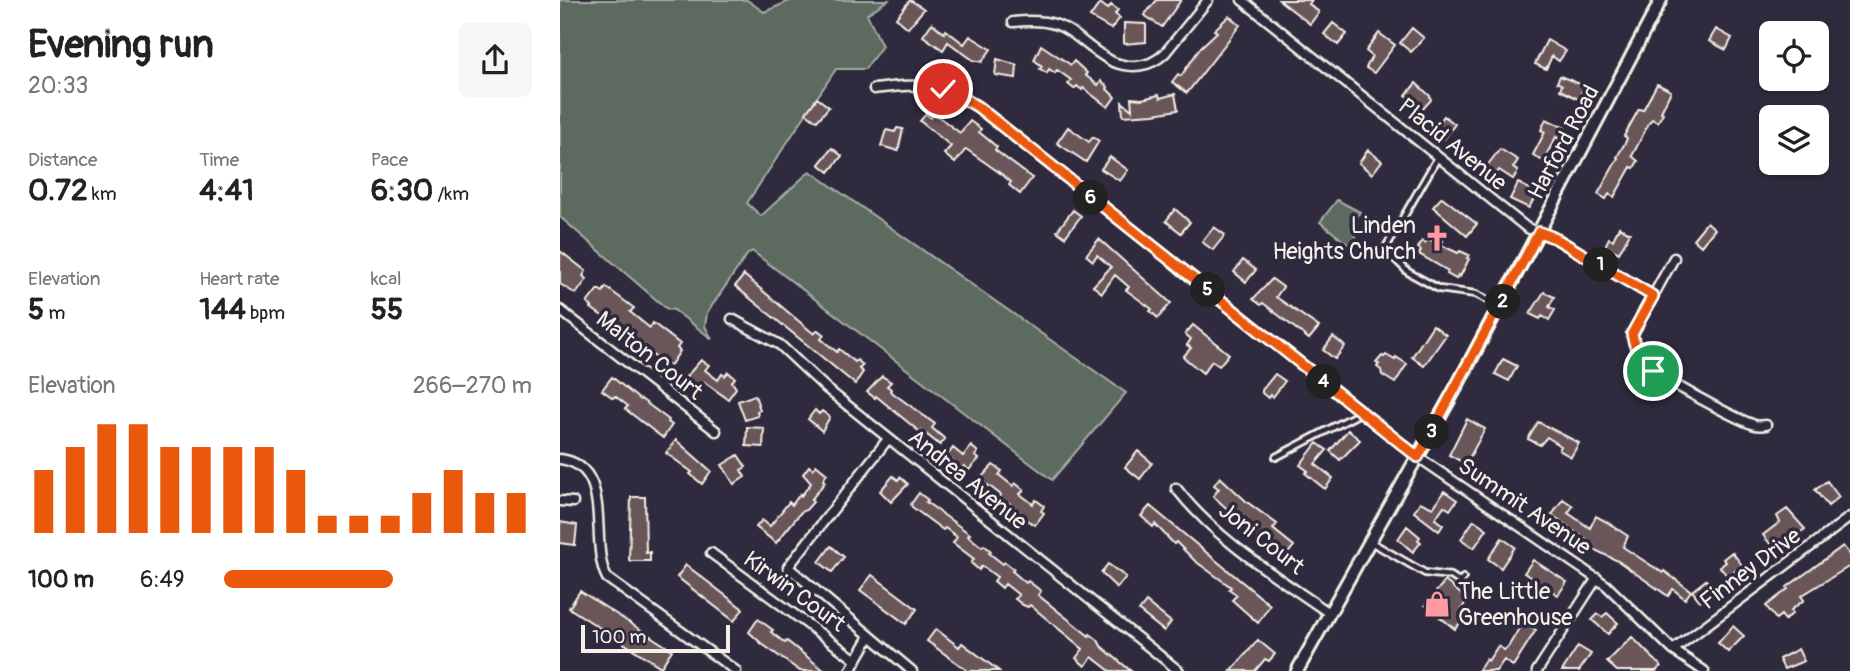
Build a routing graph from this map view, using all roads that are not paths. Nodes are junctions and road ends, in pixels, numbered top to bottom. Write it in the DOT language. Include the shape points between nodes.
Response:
graph roads {
  1 [pos="1208,0"];
  2 [pos="1242,0"];
  3 [pos="1661,0"];
  4 [pos="1013,22"];
  5 [pos="874,89"];
  6 [pos="1438,157"];
  7 [pos="1539,232"];
  8 [pos="1674,258"];
  9 [pos="1653,296"];
  10 [pos="1500,306"];
  11 [pos="560,310"];
  12 [pos="732,320"];
  13 [pos="1363,412"];
  14 [pos="1766,425"];
  15 [pos="716,431"];
  16 [pos="888,439"];
  17 [pos="1276,457"];
  18 [pos="1418,457"];
  19 [pos="560,459"];
  20 [pos="1176,488"];
  21 [pos="560,501"];
  22 [pos="573,502"];
  23 [pos="1850,516"];
  24 [pos="1370,541"];
  25 [pos="711,553"];
  26 [pos="1462,578"];
  27 [pos="1597,578"];
  28 [pos="1329,613"];
  29 [pos="870,636"];
  30 [pos="1673,650"];
  31 [pos="856,660"];
  32 [pos="736,671"];
  33 [pos="850,671"];
  34 [pos="912,671"];
  35 [pos="1179,671"];
  36 [pos="1297,671"];
  37 [pos="1537,671"];
  38 [pos="1704,671"];
  1 -- 4 [label="street" via="1165,53 1144,65 1113,62 1062,25"];
  2 -- 6 [label="street, Placid Avenue"];
  3 -- 7 [label="main road, Harford Road"];
  5 -- 13 [label="street, Summit Avenue" via="921,84 956,94 978,107"];
  6 -- 7 [label="street, Placid Avenue" via="1527,228"];
  6 -- 10 [label="lane" via="1385,249 1408,272 1439,289 1476,294"];
  7 -- 9 [label="street, Placid Avenue"];
  7 -- 10 [label="main road, Harford Road"];
  8 -- 9 [label="street"];
  9 -- 14 [label="street" via="1632,334 1644,363 1736,416 1757,426"];
  10 -- 18 [label="main road, Harford Road"];
  11 -- 15 [label="street, Malton Court"];
  12 -- 16 [label="street, Andrea Avenue" via="780,345"];
  13 -- 17 [label="lane"];
  13 -- 18 [label="street, Summit Avenue"];
  16 -- 29 [label="street" via="788,567"];
  16 -- 35 [label="street, Andrea Avenue"];
  18 -- 24 [label="main road, Harford Road"];
  18 -- 27 [label="street, Summit Avenue"];
  19 -- 32 [label="street" via="583,470 594,486 600,558 607,578"];
  20 -- 28 [label="street, Joni Court" via="1191,507 1253,560"];
  21 -- 22 [label="street"];
  23 -- 30 [label="street, Finney Drive"];
  24 -- 26 [label="lane" via="1425,573 1451,576 1460,582"];
  24 -- 28 [label="main road, Harford Road"];
  25 -- 31 [label="street, Kirwin Court"];
  27 -- 30 [label="street, Summit Avenue"];
  27 -- 37 [label="street"];
  28 -- 36 [label="main road, Harford Road"];
  29 -- 31 [label="street"];
  29 -- 34 [label="street"];
  30 -- 38 [label="street, Summit Avenue"];
  31 -- 33 [label="street"];
}
